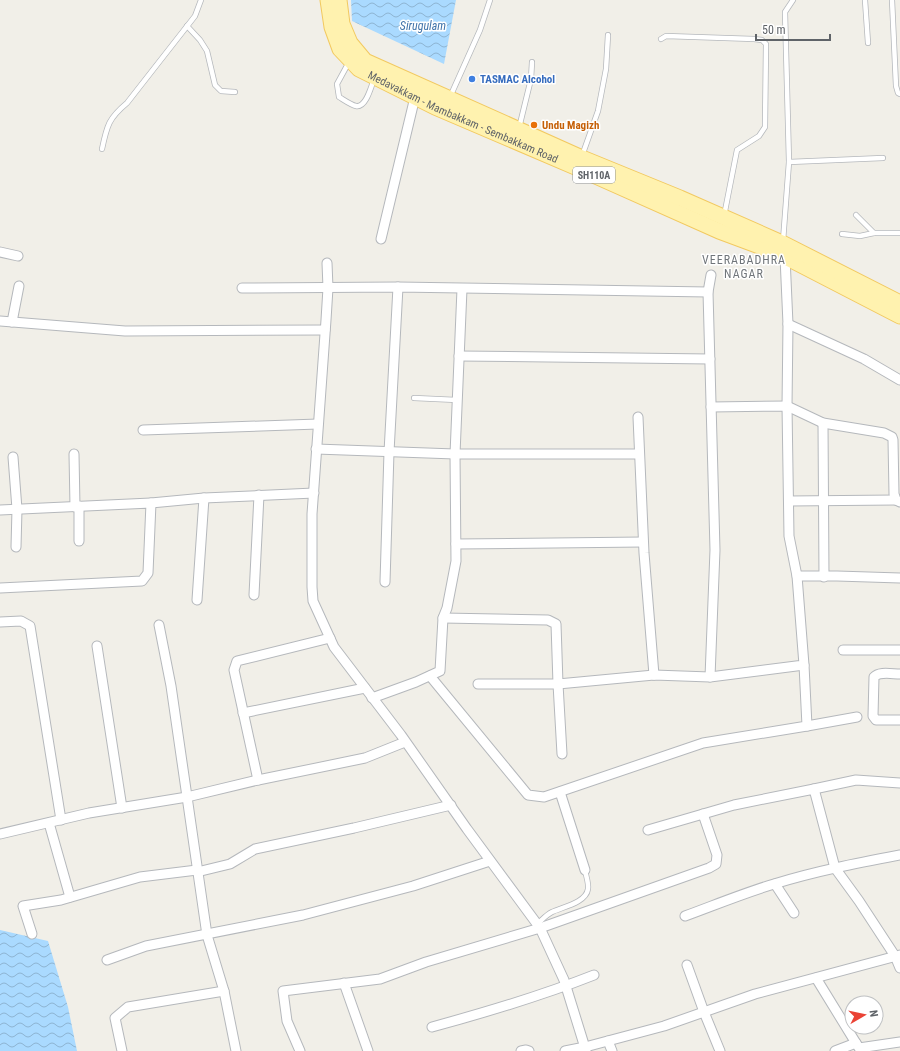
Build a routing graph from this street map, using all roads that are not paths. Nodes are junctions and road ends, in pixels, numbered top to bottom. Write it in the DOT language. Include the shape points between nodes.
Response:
graph roads {
  1 [pos="201,0"];
  2 [pos="328,0"];
  3 [pos="339,0"];
  4 [pos="490,0"];
  5 [pos="793,0"];
  6 [pos="865,0"];
  7 [pos="892,0"];
  8 [pos="187,26"];
  9 [pos="608,35"];
  10 [pos="661,39"];
  11 [pos="868,43"];
  12 [pos="351,60"];
  13 [pos="532,62"];
  14 [pos="375,78"];
  15 [pos="235,92"];
  16 [pos="900,94"];
  17 [pos="415,97"];
  18 [pos="449,99"];
  19 [pos="519,130"];
  20 [pos="102,149"];
  21 [pos="582,158"];
  22 [pos="884,158"];
  23 [pos="789,162"];
  24 [pos="856,215"];
  25 [pos="724,217"];
  26 [pos="874,233"];
  27 [pos="900,233"];
  28 [pos="842,234"];
  29 [pos="381,239"];
  30 [pos="785,249"];
  31 [pos="0,252"];
  32 [pos="18,256"];
  33 [pos="327,263"];
  34 [pos="711,275"];
  35 [pos="19,286"];
  36 [pos="242,288"];
  37 [pos="328,288"];
  38 [pos="398,288"];
  39 [pos="462,289"];
  40 [pos="708,292"];
  41 [pos="900,303"];
  42 [pos="900,316"];
  43 [pos="0,322"];
  44 [pos="12,322"];
  45 [pos="788,324"];
  46 [pos="325,330"];
  47 [pos="459,356"];
  48 [pos="710,359"];
  49 [pos="900,380"];
  50 [pos="414,398"];
  51 [pos="457,400"];
  52 [pos="787,406"];
  53 [pos="711,407"];
  54 [pos="638,417"];
  55 [pos="823,423"];
  56 [pos="318,424"];
  57 [pos="143,430"];
  58 [pos="316,449"];
  59 [pos="389,452"];
  60 [pos="74,454"];
  61 [pos="455,454"];
  62 [pos="639,454"];
  63 [pos="13,457"];
  64 [pos="314,493"];
  65 [pos="259,495"];
  66 [pos="204,498"];
  67 [pos="789,501"];
  68 [pos="823,501"];
  69 [pos="898,501"];
  70 [pos="151,503"];
  71 [pos="77,506"];
  72 [pos="16,509"];
  73 [pos="0,510"];
  74 [pos="79,541"];
  75 [pos="643,542"];
  76 [pos="456,544"];
  77 [pos="16,547"];
  78 [pos="797,576"];
  79 [pos="824,577"];
  80 [pos="900,578"];
  81 [pos="385,582"];
  82 [pos="0,588"];
  83 [pos="254,595"];
  84 [pos="197,600"];
  85 [pos="443,618"];
  86 [pos="0,622"];
  87 [pos="159,625"];
  88 [pos="330,638"];
  89 [pos="97,646"];
  90 [pos="843,650"];
  91 [pos="900,650"];
  92 [pos="804,665"];
  93 [pos="900,674"];
  94 [pos="430,676"];
  95 [pos="654,676"];
  96 [pos="710,677"];
  97 [pos="478,684"];
  98 [pos="558,684"];
  99 [pos="365,688"];
  100 [pos="372,698"];
  101 [pos="243,713"];
  102 [pos="857,717"];
  103 [pos="900,720"];
  104 [pos="807,726"];
  105 [pos="405,742"];
  106 [pos="562,754"];
  107 [pos="258,780"];
  108 [pos="900,783"];
  109 [pos="814,789"];
  110 [pos="560,792"];
  111 [pos="187,797"];
  112 [pos="451,805"];
  113 [pos="122,808"];
  114 [pos="703,814"];
  115 [pos="61,820"];
  116 [pos="49,823"];
  117 [pos="648,830"];
  118 [pos="0,834"];
  119 [pos="900,855"];
  120 [pos="490,861"];
  121 [pos="835,868"];
  122 [pos="585,870"];
  123 [pos="197,871"];
  124 [pos="775,884"];
  125 [pos="70,897"];
  126 [pos="794,913"];
  127 [pos="685,916"];
  128 [pos="538,926"];
  129 [pos="32,934"];
  130 [pos="207,935"];
  131 [pos="898,955"];
  132 [pos="107,960"];
  133 [pos="687,965"];
  134 [pos="900,968"];
  135 [pos="594,975"];
  136 [pos="816,978"];
  137 [pos="344,983"];
  138 [pos="566,986"];
  139 [pos="224,991"];
  140 [pos="704,1012"];
  141 [pos="432,1027"];
  142 [pos="608,1041"];
  143 [pos="900,1042"];
  144 [pos="858,1047"];
  145 [pos="586,1049"];
  146 [pos="122,1051"];
  147 [pos="236,1051"];
  148 [pos="300,1051"];
  149 [pos="368,1051"];
  150 [pos="521,1051"];
  151 [pos="528,1051"];
  152 [pos="565,1051"];
  153 [pos="612,1051"];
  154 [pos="720,1051"];
  155 [pos="835,1051"];
  1 -- 8 [label="lane" via="195,16"];
  2 -- 12 [label="main road, Medavakkam - Mambakkam - Sembakkam Road / SH110A" via="332,27 340,49"];
  3 -- 18 [label="main road, Medavakkam - Mambakkam - Sembakkam Road / SH110A" via="342,24 350,43 365,61"];
  4 -- 18 [label="lane" via="480,30"];
  5 -- 23 [label="lane" via="785,12"];
  6 -- 11 [label="lane"];
  7 -- 16 [label="lane" via="896,86"];
  8 -- 15 [label="lane" via="207,52 215,85 221,91"];
  8 -- 20 [label="lane" via="127,103 115,113 106,127"];
  9 -- 21 [label="lane" via="606,69 598,111"];
  10 -- 25 [label="lane" via="666,36 754,39 762,40 766,44 765,127 760,136 738,150"];
  12 -- 14 [label="main road, Medavakkam - Mambakkam - Sembakkam Road / SH110A" via="359,70"];
  12 -- 14 [label="lane" via="337,84 339,97 361,106 365,103"];
  13 -- 19 [label="lane" via="531,79"];
  14 -- 17 [label="main road, Medavakkam - Mambakkam - Sembakkam Road / SH110A"];
  17 -- 29 [label="street"];
  17 -- 30 [label="main road, Medavakkam - Mambakkam - Sembakkam Road / SH110A" via="719,231"];
  18 -- 19 [label="main road, Medavakkam - Mambakkam - Sembakkam Road / SH110A"];
  19 -- 21 [label="main road, Medavakkam - Mambakkam - Sembakkam Road / SH110A"];
  21 -- 25 [label="main road, Medavakkam - Mambakkam - Sembakkam Road / SH110A"];
  22 -- 23 [label="lane"];
  23 -- 30 [label="lane"];
  24 -- 26 [label="lane"];
  25 -- 30 [label="main road, Medavakkam - Mambakkam - Sembakkam Road / SH110A"];
  26 -- 27 [label="lane"];
  26 -- 28 [label="lane" via="860,236"];
  30 -- 41 [label="main road, Medavakkam - Mambakkam - Sembakkam Road / SH110A"];
  30 -- 42 [label="main road, Medavakkam - Mambakkam - Sembakkam Road / SH110A"];
  30 -- 45 [label="street"];
  31 -- 32 [label="street"];
  33 -- 37 [label="street"];
  34 -- 40 [label="street"];
  35 -- 44 [label="street"];
  36 -- 37 [label="street"];
  37 -- 38 [label="street"];
  37 -- 46 [label="street"];
  38 -- 39 [label="street"];
  38 -- 59 [label="street"];
  39 -- 40 [label="street"];
  39 -- 47 [label="street"];
  40 -- 48 [label="street"];
  43 -- 44 [label="street"];
  44 -- 46 [label="street" via="125,331"];
  45 -- 49 [label="street"];
  45 -- 52 [label="street"];
  46 -- 56 [label="street"];
  47 -- 48 [label="street"];
  47 -- 51 [label="street"];
  48 -- 53 [label="street"];
  50 -- 51 [label="lane"];
  51 -- 61 [label="street"];
  52 -- 53 [label="street"];
  52 -- 55 [label="street"];
  52 -- 67 [label="street"];
  53 -- 96 [label="street" via="715,550"];
  54 -- 62 [label="street"];
  55 -- 68 [label="street"];
  55 -- 69 [label="street" via="884,433 892,437 894,494"];
  56 -- 57 [label="street"];
  56 -- 58 [label="street"];
  58 -- 59 [label="street"];
  58 -- 64 [label="street"];
  59 -- 61 [label="street"];
  59 -- 81 [label="street"];
  60 -- 71 [label="street"];
  61 -- 62 [label="street"];
  61 -- 76 [label="street"];
  62 -- 75 [label="street"];
  63 -- 72 [label="street"];
  64 -- 65 [label="street"];
  64 -- 88 [label="street" via="313,601"];
  65 -- 66 [label="street"];
  65 -- 83 [label="street"];
  66 -- 70 [label="street"];
  66 -- 84 [label="street"];
  67 -- 68 [label="street"];
  67 -- 78 [label="street" via="789,536"];
  68 -- 69 [label="street"];
  68 -- 79 [label="street"];
  70 -- 71 [label="street"];
  70 -- 82 [label="street" via="148,573 142,581"];
  71 -- 72 [label="street"];
  71 -- 74 [label="street"];
  72 -- 73 [label="street"];
  72 -- 77 [label="street"];
  75 -- 76 [label="street"];
  75 -- 95 [label="street"];
  76 -- 85 [label="street" via="456,561"];
  78 -- 79 [label="street"];
  78 -- 92 [label="street"];
  79 -- 80 [label="street"];
  85 -- 94 [label="street" via="440,671"];
  85 -- 98 [label="street" via="555,622"];
  86 -- 115 [label="street" via="21,621 30,626"];
  87 -- 111 [label="street" via="171,686"];
  88 -- 99 [label="street"];
  88 -- 101 [label="street" via="237,661 234,670"];
  89 -- 113 [label="street"];
  90 -- 91 [label="street"];
  92 -- 96 [label="street"];
  92 -- 104 [label="street"];
  93 -- 103 [label="street" via="882,673 874,677 873,716 876,720"];
  94 -- 100 [label="street"];
  94 -- 110 [label="street" via="528,795 544,797"];
  95 -- 96 [label="street"];
  95 -- 98 [label="street"];
  97 -- 98 [label="street"];
  98 -- 106 [label="street"];
  99 -- 100 [label="street"];
  99 -- 101 [label="street"];
  100 -- 105 [label="street"];
  101 -- 107 [label="street"];
  102 -- 104 [label="street"];
  104 -- 110 [label="street" via="703,743"];
  105 -- 107 [label="street" via="366,758"];
  105 -- 112 [label="street"];
  107 -- 111 [label="street"];
  108 -- 109 [label="street" via="856,780"];
  109 -- 114 [label="street"];
  109 -- 121 [label="street"];
  110 -- 122 [label="street"];
  111 -- 113 [label="street"];
  111 -- 123 [label="street"];
  112 -- 120 [label="street"];
  112 -- 123 [label="street" via="255,849 230,864"];
  113 -- 115 [label="street"];
  114 -- 117 [label="street"];
  114 -- 128 [label="street" via="717,854 716,864"];
  115 -- 116 [label="street"];
  116 -- 118 [label="street"];
  116 -- 125 [label="street"];
  119 -- 121 [label="street"];
  120 -- 128 [label="street"];
  120 -- 130 [label="street" via="413,886 303,915"];
  121 -- 124 [label="street"];
  121 -- 131 [label="street"];
  122 -- 128 [label="lane" via="588,892 578,902 550,913"];
  123 -- 125 [label="street" via="140,877"];
  123 -- 130 [label="street"];
  124 -- 126 [label="street"];
  124 -- 127 [label="street"];
  125 -- 129 [label="street" via="23,906"];
  128 -- 137 [label="street" via="380,979"];
  128 -- 138 [label="street"];
  130 -- 132 [label="street" via="146,946"];
  130 -- 139 [label="street"];
  131 -- 134 [label="street"];
  131 -- 136 [label="street"];
  133 -- 140 [label="street"];
  135 -- 138 [label="street"];
  136 -- 140 [label="street" via="755,994"];
  136 -- 144 [label="street"];
  137 -- 148 [label="street" via="283,991 287,1021"];
  137 -- 149 [label="street"];
  138 -- 141 [label="street"];
  138 -- 145 [label="street"];
  139 -- 146 [label="street" via="128,1007 116,1018"];
  139 -- 147 [label="street"];
  140 -- 142 [label="street"];
  140 -- 154 [label="street"];
  142 -- 145 [label="street"];
  142 -- 153 [label="street"];
  143 -- 144 [label="street"];
  144 -- 155 [label="street"];
  145 -- 152 [label="street"];
  150 -- 151 [label="street"];
}
